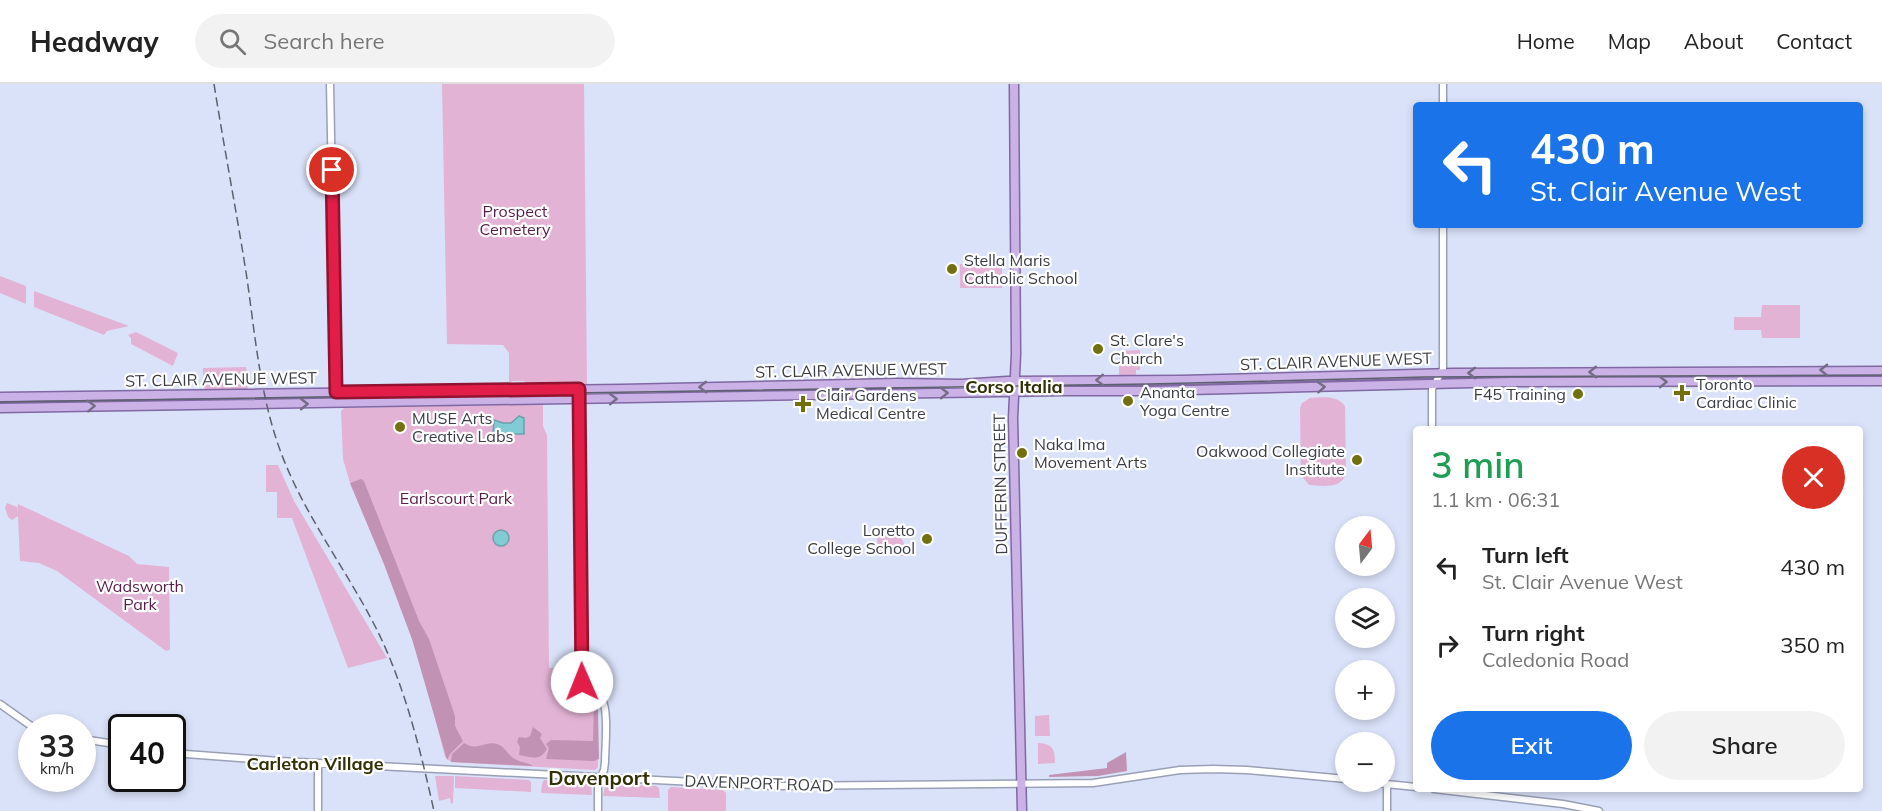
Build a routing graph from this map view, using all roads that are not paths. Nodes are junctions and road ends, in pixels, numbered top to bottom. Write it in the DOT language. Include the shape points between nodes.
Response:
graph roads {
  1 [pos="330,84"];
  2 [pos="1014,84"];
  3 [pos="1443,84"];
  4 [pos="1443,102"];
  5 [pos="1443,228"];
  6 [pos="1882,371"];
  7 [pos="1441,373"];
  8 [pos="1015,381"];
  9 [pos="1882,381"];
  10 [pos="1434,384"];
  11 [pos="579,389"];
  12 [pos="336,392"];
  13 [pos="1014,392"];
  14 [pos="0,397"];
  15 [pos="579,400"];
  16 [pos="0,408"];
  17 [pos="1432,426"];
  18 [pos="0,704"];
  19 [pos="18,717"];
  20 [pos="186,754"];
  21 [pos="318,763"];
  22 [pos="601,777"];
  23 [pos="1335,778"];
  24 [pos="1022,784"];
  25 [pos="1395,785"];
  26 [pos="1413,787"];
  27 [pos="1387,792"];
  28 [pos="1461,792"];
  29 [pos="318,811"];
  30 [pos="598,811"];
  31 [pos="1022,811"];
  32 [pos="1387,811"];
  33 [pos="1595,811"];
  1 -- 12 [label="street"];
  2 -- 8 [label="main road, DUFFERIN STREET"];
  3 -- 4 [label="street"];
  5 -- 7 [label="street"];
  6 -- 7 [label="main road, ST. CLAIR AVENUE WEST, one-way"];
  7 -- 8 [label="main road, ST. CLAIR AVENUE WEST, one-way"];
  7 -- 10 [label="street"];
  8 -- 11 [label="main road, ST. CLAIR AVENUE WEST, one-way"];
  8 -- 13 [label="main road, DUFFERIN STREET"];
  10 -- 9 [label="main road, ST. CLAIR AVENUE WEST, one-way"];
  13 -- 10 [label="main road, ST. CLAIR AVENUE WEST, one-way"];
  10 -- 17 [label="street"];
  11 -- 12 [label="main road, ST. CLAIR AVENUE WEST"];
  11 -- 15 [label="street"];
  12 -- 14 [label="main road, ST. CLAIR AVENUE WEST"];
  15 -- 13 [label="main road, ST. CLAIR AVENUE WEST, one-way"];
  13 -- 24 [label="main road, DUFFERIN STREET"];
  16 -- 15 [label="main road, ST. CLAIR AVENUE WEST, one-way"];
  15 -- 22 [label="street" via="582,682 585,691 598,696 604,705 605,762"];
  18 -- 19 [label="street"];
  20 -- 21 [label="street, DAVENPORT ROAD"];
  21 -- 22 [label="street, DAVENPORT ROAD"];
  21 -- 29 [label="street"];
  22 -- 24 [label="street, DAVENPORT ROAD" via="774,786"];
  22 -- 30 [label="street"];
  23 -- 24 [label="street, DAVENPORT ROAD" via="1213,769 1093,783"];
  24 -- 31 [label="main road, DUFFERIN STREET"];
  25 -- 26 [label="street"];
  27 -- 32 [label="street"];
  28 -- 33 [label="street"];
}
